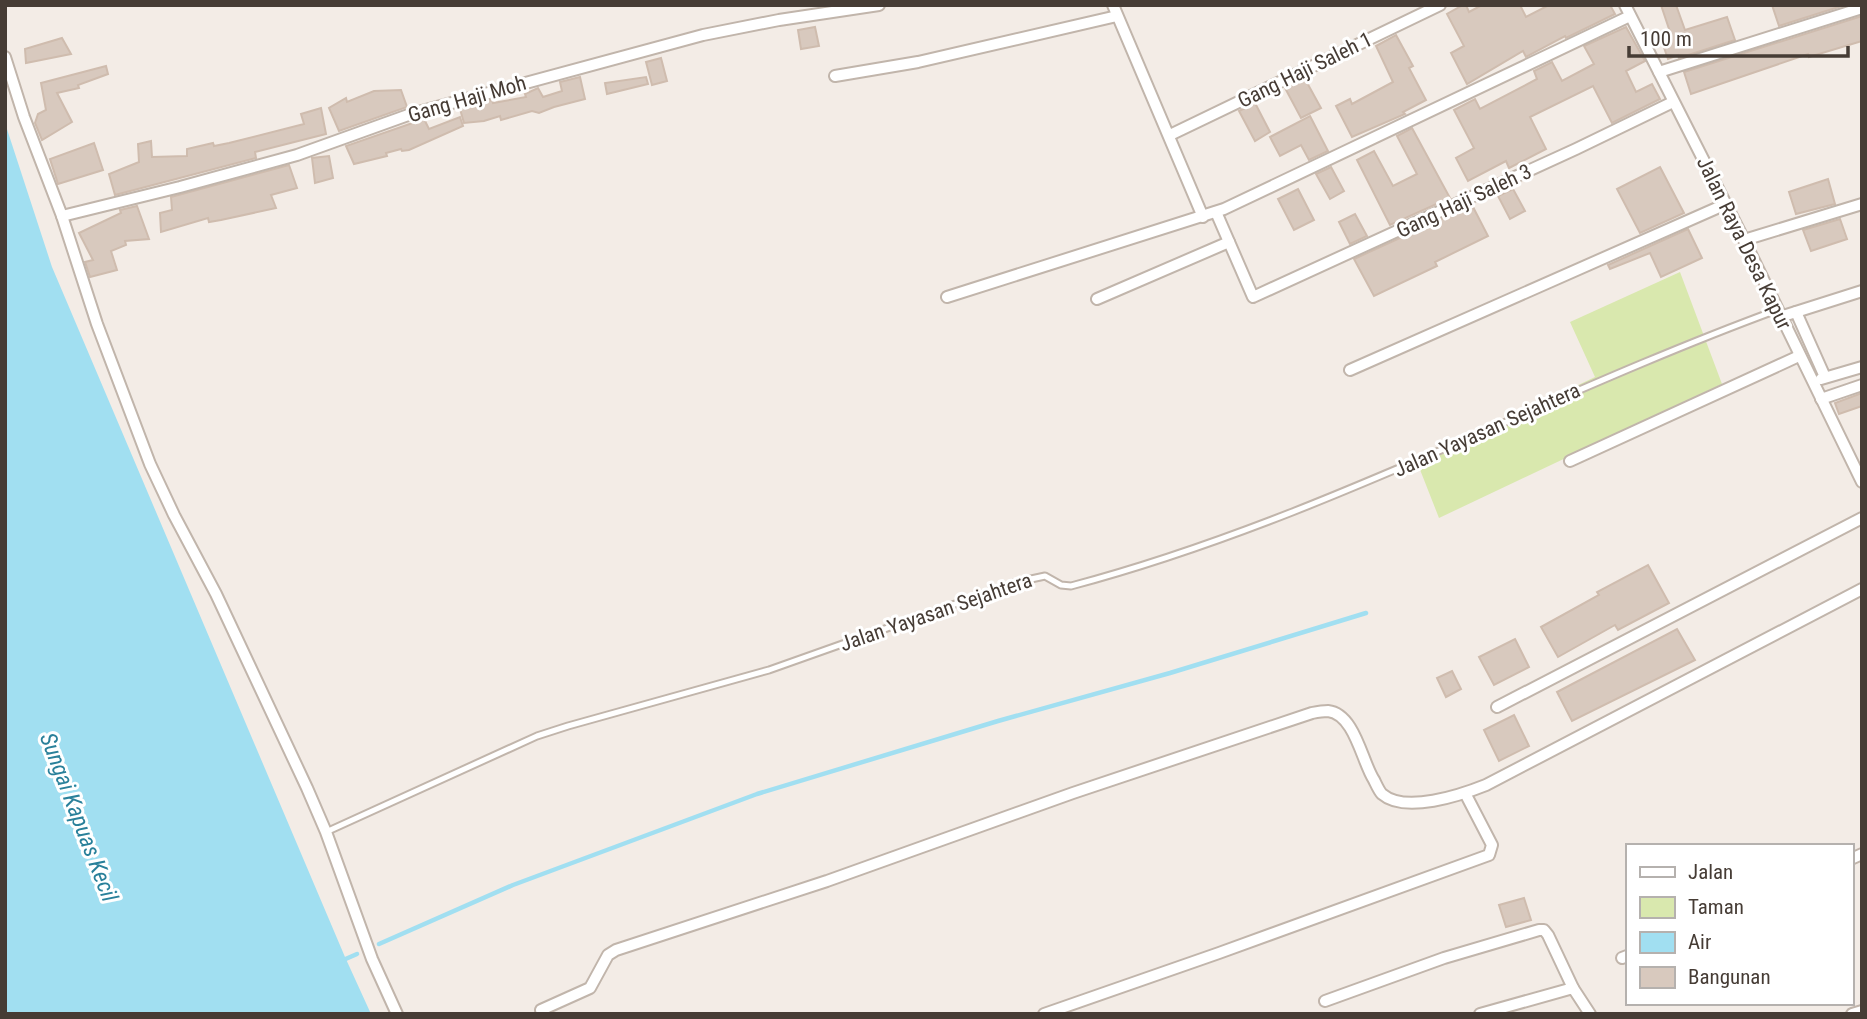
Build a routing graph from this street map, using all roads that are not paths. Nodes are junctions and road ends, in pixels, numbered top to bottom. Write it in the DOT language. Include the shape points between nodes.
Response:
graph roads {
  1 [pos="879,5"];
  2 [pos="1440,5"];
  3 [pos="1862,8"];
  4 [pos="1116,9"];
  5 [pos="1628,10"];
  6 [pos="5,57"];
  7 [pos="1659,72"];
  8 [pos="835,76"];
  9 [pos="1673,102"];
  10 [pos="1170,135"];
  11 [pos="1726,204"];
  12 [pos="1862,204"];
  13 [pos="1216,212"];
  14 [pos="62,216"];
  15 [pos="1203,216"];
  16 [pos="1744,240"];
  17 [pos="1229,242"];
  18 [pos="1862,291"];
  19 [pos="947,297"];
  20 [pos="1097,299"];
  21 [pos="1796,312"];
  22 [pos="1779,313"];
  23 [pos="1800,356"];
  24 [pos="1862,367"];
  25 [pos="1350,370"];
  26 [pos="1825,377"];
  27 [pos="1812,382"];
  28 [pos="1862,385"];
  29 [pos="1821,399"];
  30 [pos="1570,461"];
  31 [pos="1862,482"];
  32 [pos="1862,518"];
  33 [pos="1862,589"];
  34 [pos="1497,707"];
  35 [pos="1465,793"];
  36 [pos="326,832"];
  37 [pos="1573,988"];
  38 [pos="1325,1001"];
  39 [pos="541,1010"];
  40 [pos="1862,1011"];
  41 [pos="397,1014"];
  42 [pos="1044,1014"];
  43 [pos="1480,1014"];
  44 [pos="1590,1014"];
  45 [pos="1852,1014"];
  1 -- 14 [label="street, Gang Haji Moh" via="703,35 411,114 297,155"];
  2 -- 10 [label="street, Gang Haji Saleh 1"];
  3 -- 7 [label="street"];
  4 -- 8 [label="street" via="918,62"];
  4 -- 10 [label="street"];
  5 -- 7 [label="street, Jalan Raya Desa Kapur"];
  5 -- 13 [label="street"];
  6 -- 14 [label="street"];
  7 -- 9 [label="street, Jalan Raya Desa Kapur"];
  9 -- 11 [label="street, Jalan Raya Desa Kapur"];
  9 -- 17 [label="street, Gang Haji Saleh 3" via="1253,297"];
  10 -- 15 [label="street"];
  11 -- 16 [label="street, Jalan Raya Desa Kapur"];
  11 -- 25 [label="street"];
  12 -- 16 [label="street"];
  13 -- 15 [label="street"];
  13 -- 17 [label="street"];
  14 -- 36 [label="street" via="150,464"];
  15 -- 19 [label="street"];
  16 -- 22 [label="street, Jalan Raya Desa Kapur"];
  17 -- 20 [label="street"];
  18 -- 21 [label="street"];
  21 -- 22 [label="street"];
  21 -- 26 [label="street"];
  22 -- 23 [label="street, Jalan Raya Desa Kapur"];
  22 -- 36 [label="lane, Jalan Yayasan Sejahtera" via="1684,345 1362,484 1193,549 1071,586 1036,576 758,673 537,736"];
  23 -- 27 [label="street, Jalan Raya Desa Kapur"];
  23 -- 30 [label="street"];
  24 -- 26 [label="street"];
  26 -- 27 [label="street"];
  27 -- 29 [label="street, Jalan Raya Desa Kapur"];
  28 -- 29 [label="street"];
  29 -- 31 [label="street, Jalan Raya Desa Kapur"];
  32 -- 34 [label="street"];
  33 -- 35 [label="street"];
  35 -- 39 [label="street" via="1434,801 1401,802 1382,794 1368,772 1358,740 1341,717 1330,711 1312,713 617,950 608,956 590,988"];
  35 -- 42 [label="street" via="1492,845 1489,855"];
  36 -- 41 [label="street"];
  37 -- 38 [label="street" via="1548,935 1539,930"];
  37 -- 43 [label="street"];
  37 -- 44 [label="street"];
  40 -- 45 [label="street"];
}
